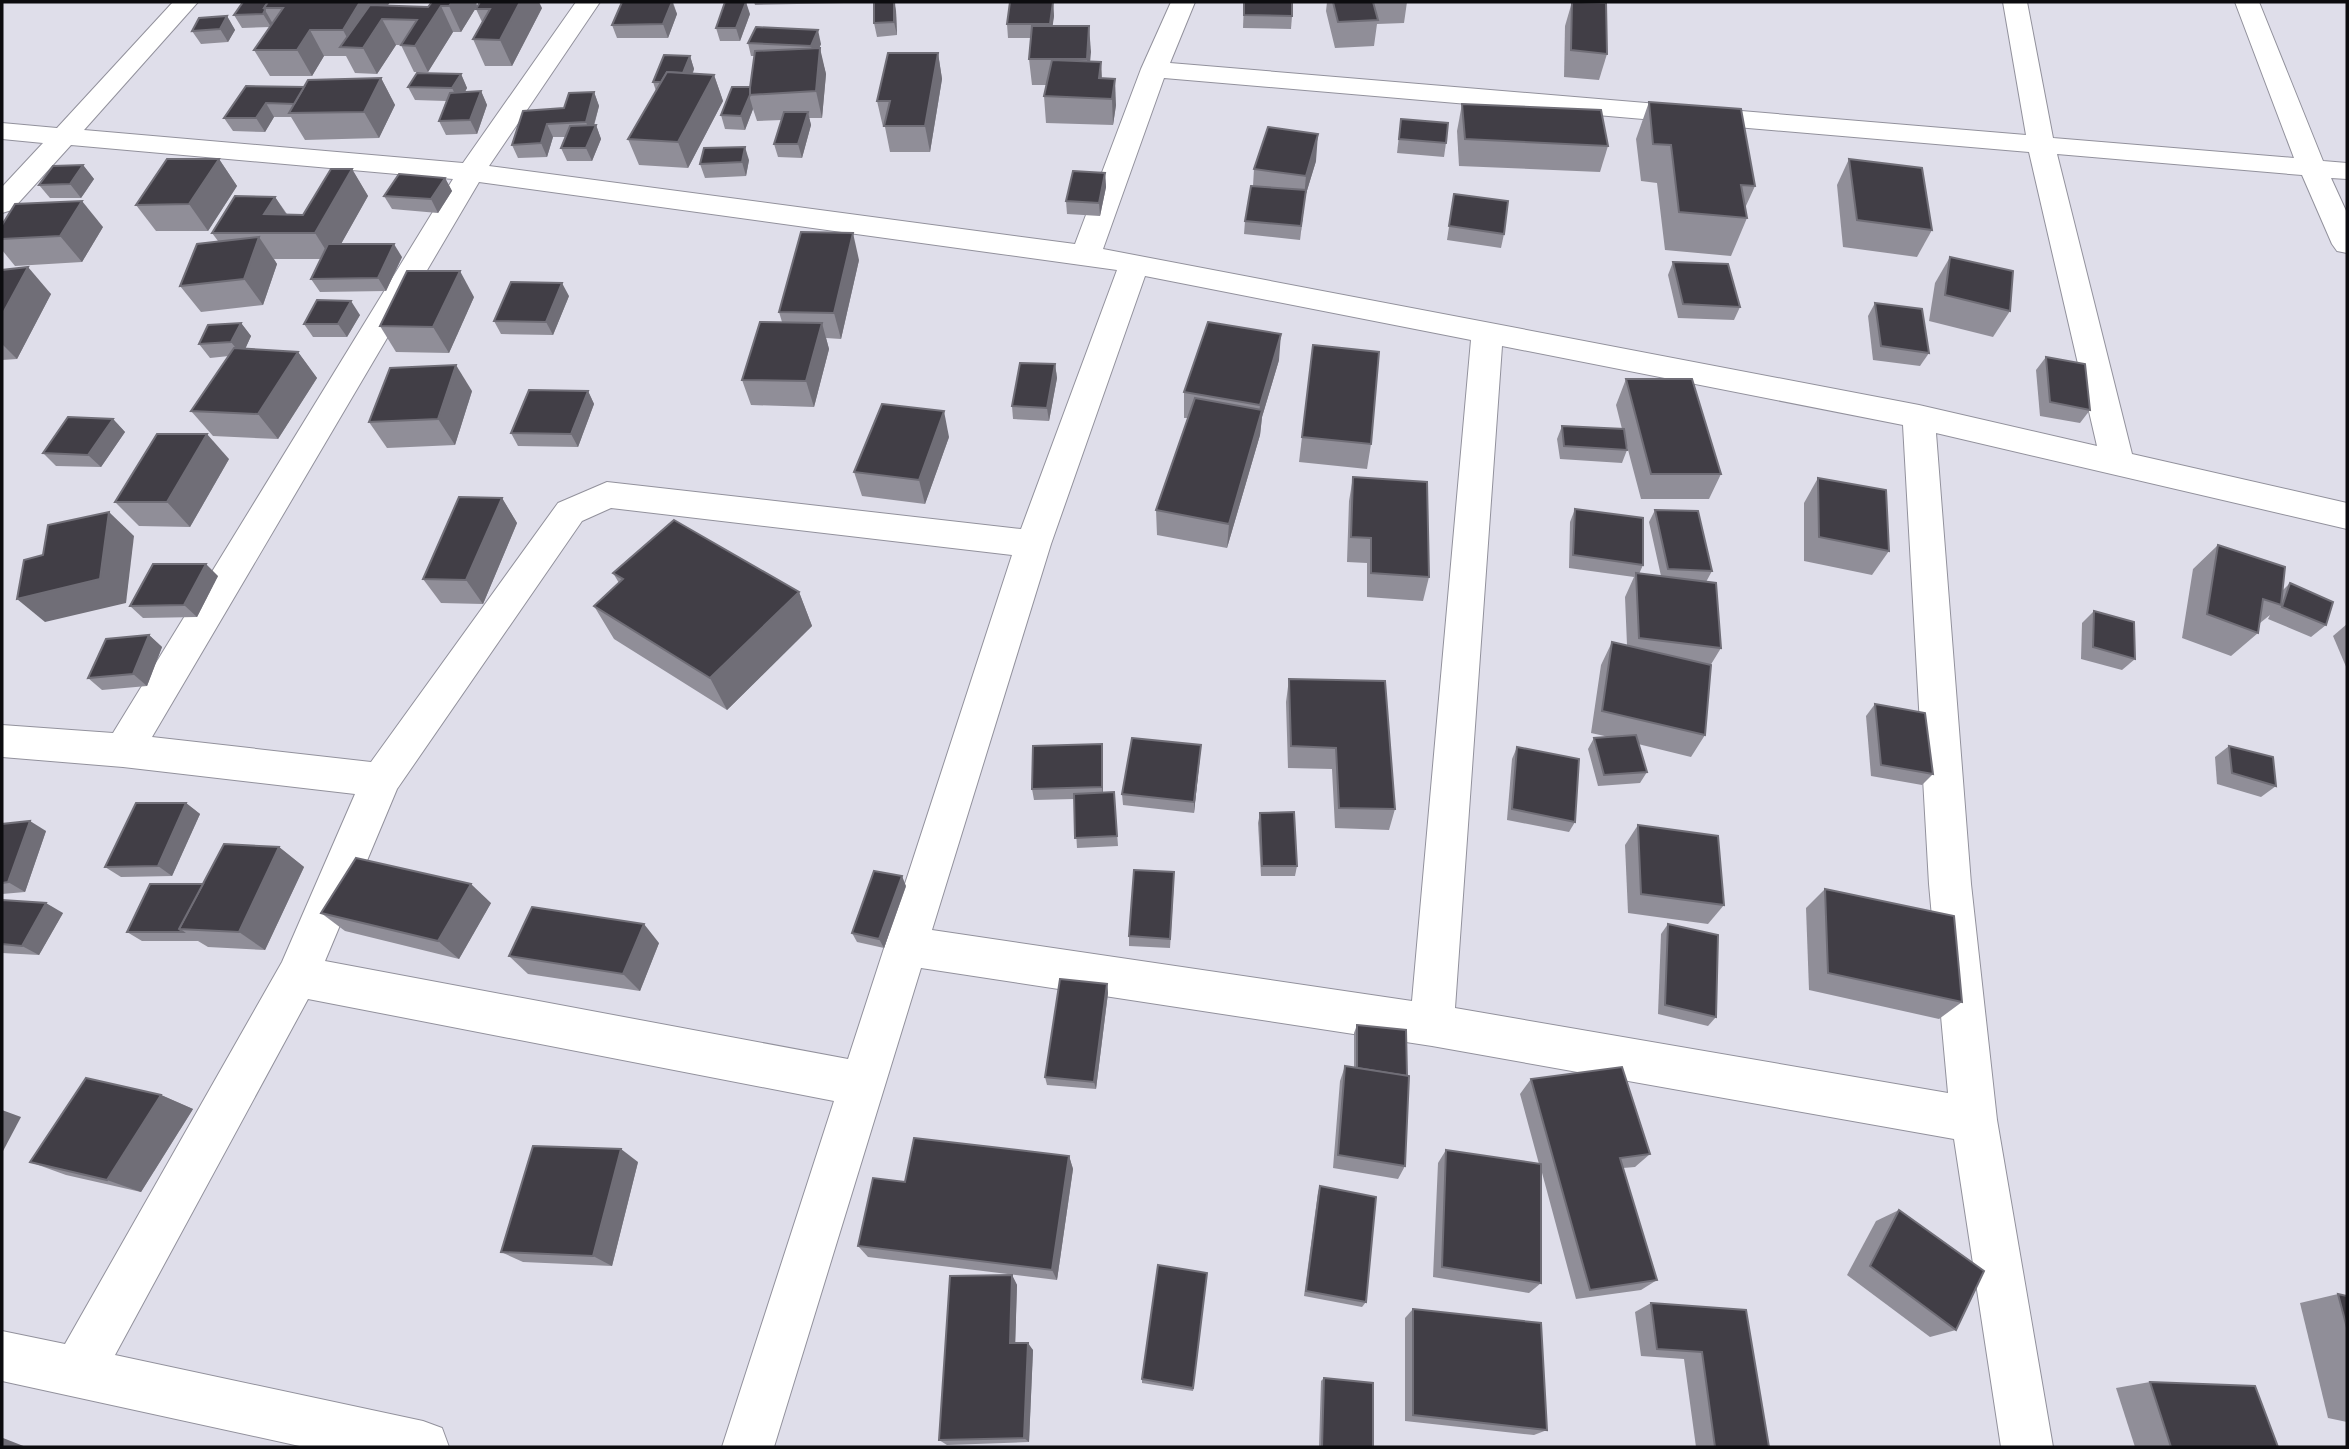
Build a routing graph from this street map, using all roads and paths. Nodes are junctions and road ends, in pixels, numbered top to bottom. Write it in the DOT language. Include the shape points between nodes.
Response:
graph roads {
  1 [pos="186,2"];
  2 [pos="587,2"];
  3 [pos="1183,2"];
  4 [pos="2015,2"];
  5 [pos="2247,2"];
  6 [pos="1154,69"];
  7 [pos="2,131"];
  8 [pos="61,136"];
  9 [pos="2041,146"];
  10 [pos="2312,168"];
  11 [pos="2347,171"];
  12 [pos="471,172"];
  13 [pos="2,204"];
  14 [pos="2347,244"];
  15 [pos="1086,255"];
  16 [pos="1134,264"];
  17 [pos="1487,333"];
  18 [pos="1919,417"];
  19 [pos="2118,463"];
  20 [pos="2347,516"];
  21 [pos="1033,544"];
  22 [pos="2,741"];
  23 [pos="123,750"];
  24 [pos="382,780"];
  25 [pos="907,946"];
  26 [pos="297,976"];
  27 [pos="1432,1026"];
  28 [pos="863,1084"];
  29 [pos="1974,1121"];
  30 [pos="2,1356"];
  31 [pos="78,1371"];
  32 [pos="424,1447"];
  33 [pos="748,1447"];
  34 [pos="2027,1447"];
  1 -- 8 [label="street"];
  2 -- 12 [label="street"];
  3 -- 6 [label="street"];
  4 -- 9 [label="street"];
  5 -- 10 [label="street"];
  6 -- 9 [label="street"];
  6 -- 15 [label="street"];
  7 -- 8 [label="street"];
  8 -- 12 [label="street"];
  8 -- 13 [label="street"];
  9 -- 10 [label="street"];
  9 -- 19 [label="street"];
  10 -- 11 [label="street"];
  10 -- 14 [label="street"];
  12 -- 15 [label="street"];
  12 -- 23 [label="street"];
  15 -- 16 [label="street"];
  16 -- 17 [label="street"];
  16 -- 21 [label="street"];
  17 -- 18 [label="street"];
  17 -- 27 [label="street"];
  18 -- 19 [label="street"];
  18 -- 29 [label="street" via="1951,884"];
  19 -- 20 [label="street"];
  21 -- 24 [label="street" via="607,495 570,512"];
  21 -- 25 [label="street"];
  22 -- 23 [label="street"];
  23 -- 24 [label="street"];
  24 -- 26 [label="street"];
  25 -- 27 [label="street"];
  25 -- 28 [label="street"];
  26 -- 28 [label="street"];
  26 -- 31 [label="street"];
  27 -- 29 [label="street"];
  28 -- 33 [label="street"];
  29 -- 34 [label="street"];
  30 -- 31 [label="street"];
  31 -- 32 [label="street"];
}
